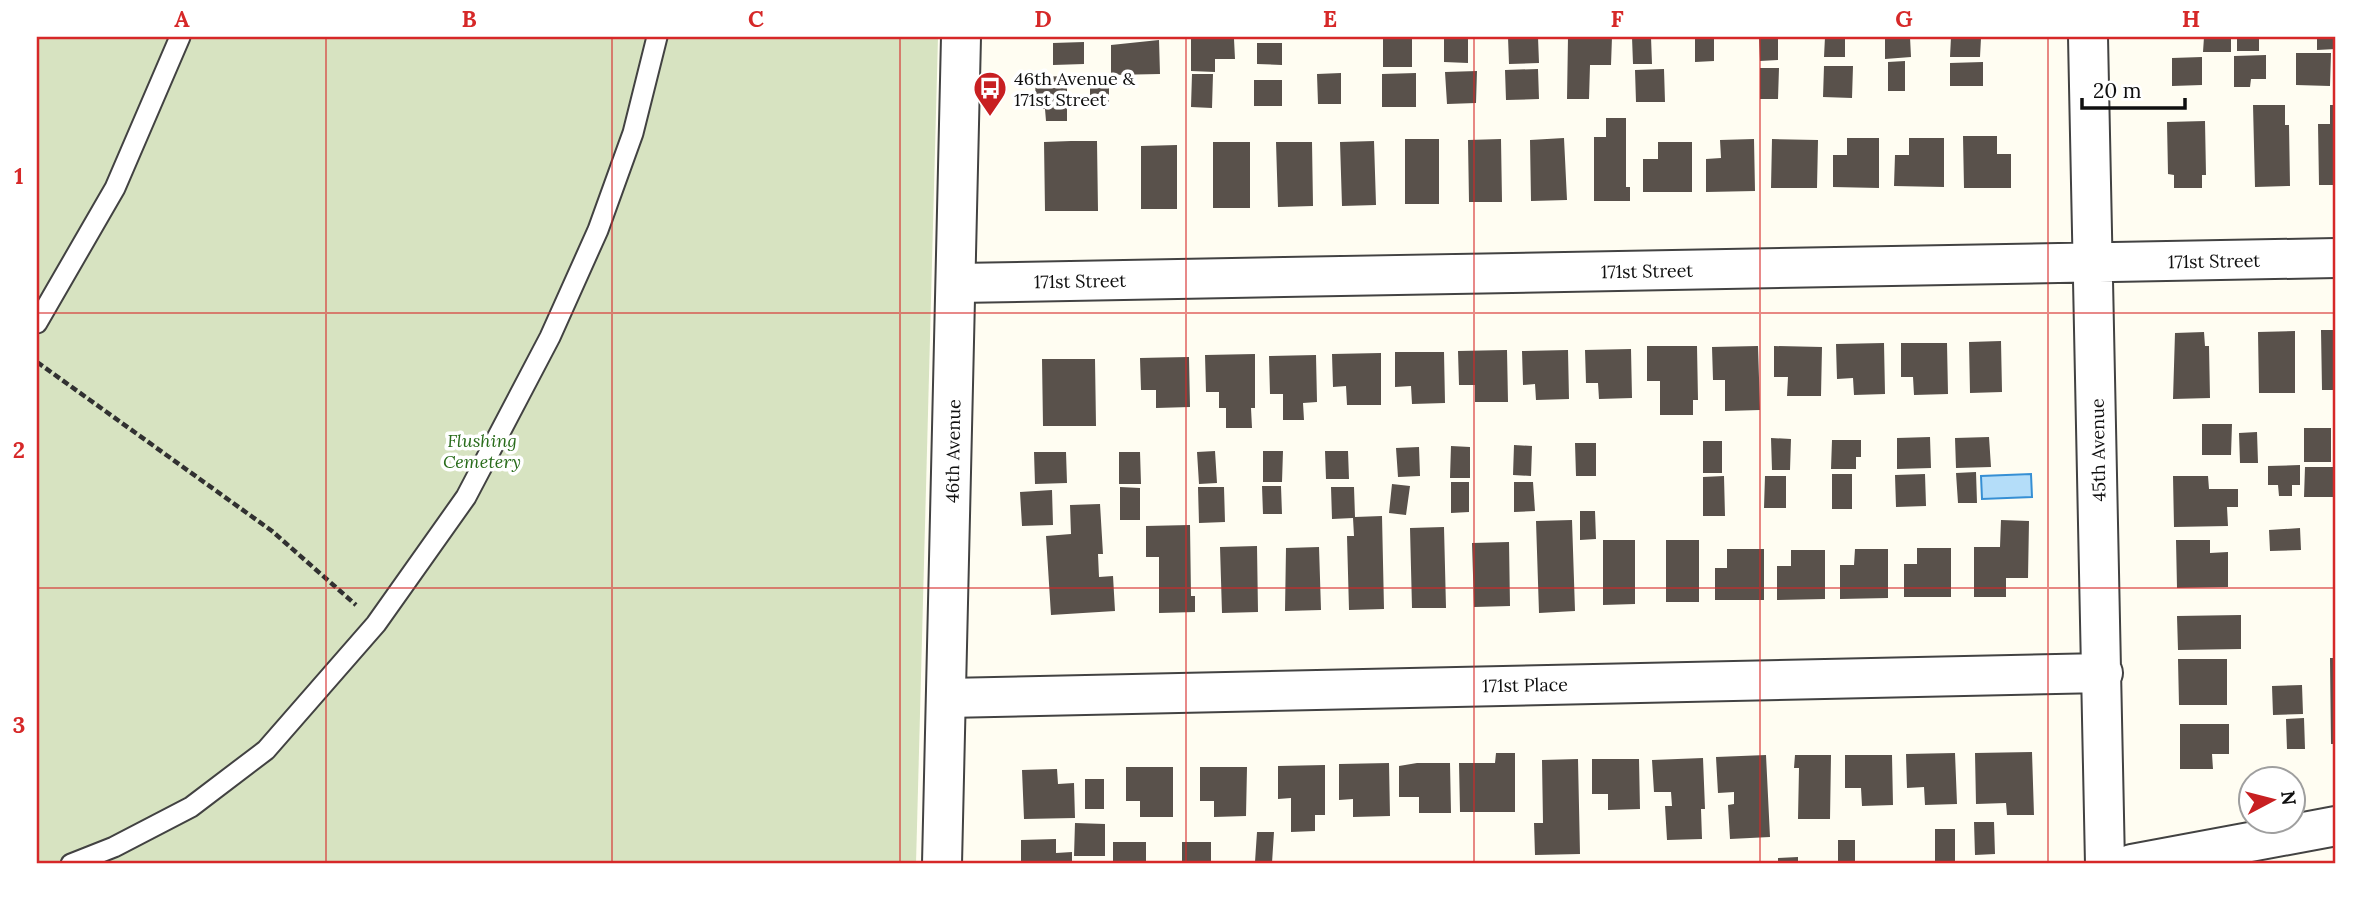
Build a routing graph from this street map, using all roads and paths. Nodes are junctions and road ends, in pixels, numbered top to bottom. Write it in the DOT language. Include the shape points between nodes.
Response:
graph roads {
  1 [pos="180,37"];
  2 [pos="657,37"];
  3 [pos="961,37"];
  4 [pos="2088,37"];
  5 [pos="2336,258"];
  6 [pos="2093,263"];
  7 [pos="957,284"];
  8 [pos="37,323"];
  9 [pos="37,362"];
  10 [pos="376,624"];
  11 [pos="2103,673"];
  12 [pos="947,698"];
  13 [pos="2336,826"];
  14 [pos="71,864"];
  15 [pos="942,864"];
  16 [pos="2105,864"];
  17 [pos="2132,864"];
  1 -- 8 [label="lane" via="115,188"];
  2 -- 10 [label="lane" via="633,133 598,230 550,337 466,497"];
  3 -- 7 [label="street, 46th Avenue"];
  4 -- 6 [label="street, 45th Avenue"];
  5 -- 6 [label="street, 171st Street"];
  6 -- 7 [label="street, 171st Street"];
  6 -- 11 [label="street, 45th Avenue"];
  7 -- 12 [label="street, 46th Avenue"];
  9 -- 10 [label="path" via="272,531"];
  10 -- 14 [label="lane" via="266,750 191,807"];
  11 -- 12 [label="street, 171st Place"];
  11 -- 16 [label="street, 45th Avenue"];
  12 -- 15 [label="street, 46th Avenue"];
  13 -- 17 [label="street"];
}
